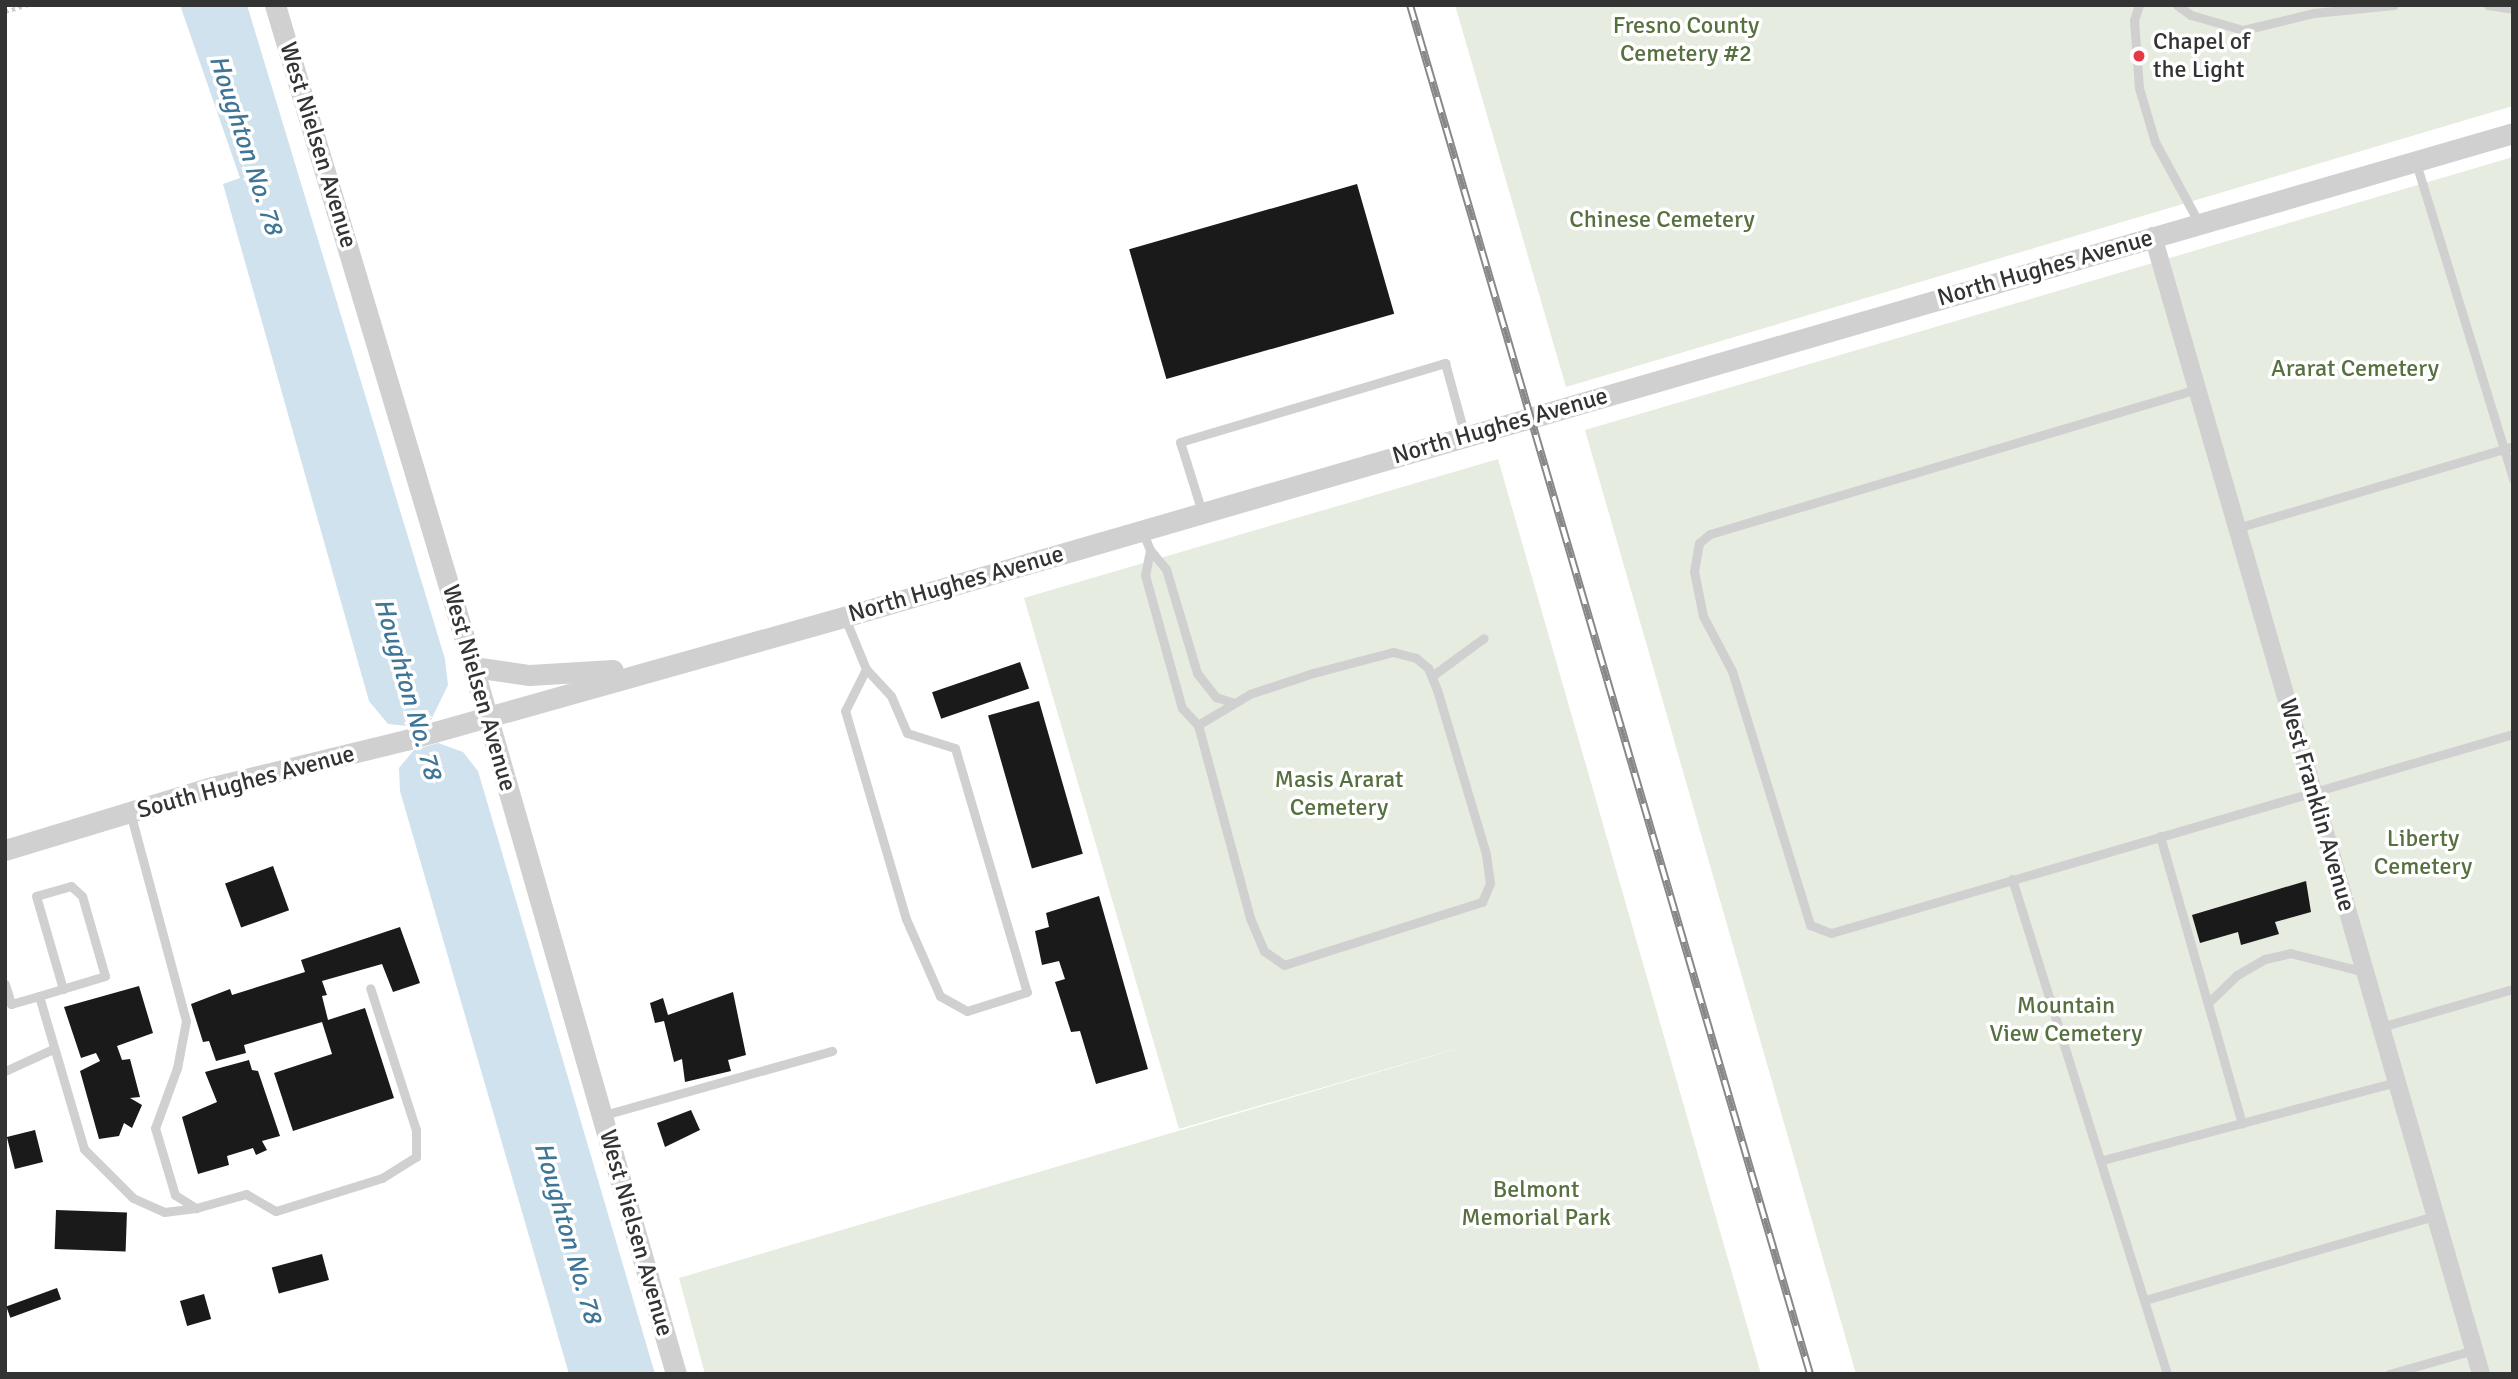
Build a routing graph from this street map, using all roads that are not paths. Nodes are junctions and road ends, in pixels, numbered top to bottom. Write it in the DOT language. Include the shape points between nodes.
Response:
graph roads {
  1 [pos="275,5"];
  2 [pos="2139,5"];
  3 [pos="2177,5"];
  4 [pos="2394,5"];
  5 [pos="2488,5"];
  6 [pos="2513,9"];
  7 [pos="2513,133"];
  8 [pos="2416,161"];
  9 [pos="2199,223"];
  10 [pos="2153,236"];
  11 [pos="2197,389"];
  12 [pos="1465,436"];
  13 [pos="2508,447"];
  14 [pos="2513,479"];
  15 [pos="1202,513"];
  16 [pos="2237,528"];
  17 [pos="1146,541"];
  18 [pos="844,617"];
  19 [pos="1485,638"];
  20 [pos="681,660"];
  21 [pos="473,667"];
  22 [pos="866,669"];
  23 [pos="1432,676"];
  24 [pos="1231,702"];
  25 [pos="487,716"];
  26 [pos="1198,725"];
  27 [pos="2513,734"];
  28 [pos="2312,791"];
  29 [pos="130,812"];
  30 [pos="2160,836"];
  31 [pos="5,849"];
  32 [pos="2012,879"];
  33 [pos="2365,972"];
  34 [pos="5,984"];
  35 [pos="370,988"];
  36 [pos="62,989"];
  37 [pos="2513,989"];
  38 [pos="39,996"];
  39 [pos="2208,1003"];
  40 [pos="2381,1027"];
  41 [pos="53,1049"];
  42 [pos="832,1051"];
  43 [pos="5,1071"];
  44 [pos="2397,1082"];
  45 [pos="602,1116"];
  46 [pos="2242,1124"];
  47 [pos="2103,1160"];
  48 [pos="196,1208"];
  49 [pos="2435,1216"];
  50 [pos="2145,1300"];
  51 [pos="2474,1350"];
  52 [pos="676,1374"];
  53 [pos="2167,1374"];
  54 [pos="2389,1374"];
  55 [pos="2481,1374"];
  1 -- 21 [label="street, West Nielsen Avenue"];
  2 -- 9 [label="lane" via="2134,20 2139,88 2155,142"];
  3 -- 4 [label="lane" via="2191,15 2243,30 2314,13"];
  5 -- 6 [label="lane"];
  7 -- 8 [label="street, North Hughes Avenue"];
  8 -- 9 [label="street, North Hughes Avenue"];
  8 -- 13 [label="lane"];
  9 -- 10 [label="street, North Hughes Avenue"];
  10 -- 11 [label="street, West Franklin Avenue"];
  10 -- 12 [label="street, North Hughes Avenue"];
  11 -- 16 [label="street, West Franklin Avenue"];
  11 -- 32 [label="lane" via="1710,534 1699,543 1694,571 1703,616 1732,671 1810,925 1831,933"];
  12 -- 15 [label="street, North Hughes Avenue"];
  12 -- 15 [label="lane" via="1445,363 1180,442"];
  13 -- 14 [label="lane"];
  13 -- 16 [label="lane"];
  15 -- 17 [label="street, North Hughes Avenue"];
  16 -- 28 [label="street, West Franklin Avenue"];
  17 -- 18 [label="street, North Hughes Avenue"];
  17 -- 24 [label="lane" via="1166,569 1197,673 1216,697"];
  17 -- 26 [label="lane" via="1145,575 1182,708"];
  18 -- 20 [label="street, North Hughes Avenue"];
  18 -- 22 [label="lane"];
  19 -- 23 [label="lane"];
  20 -- 21 [label="street" via="571,675"];
  20 -- 25 [label="street, North Hughes Avenue"];
  21 -- 25 [label="street, West Nielsen Avenue"];
  22 -- 22 [label="lane" via="891,696 907,733 955,748 1027,992 967,1010 940,996 906,919 845,711"];
  23 -- 24 [label="lane" via="1416,658 1393,652"];
  23 -- 26 [label="lane" via="1486,854 1490,883 1482,902 1284,965 1264,951 1250,918"];
  24 -- 26 [label="lane"];
  25 -- 29 [label="street, South Hughes Avenue"];
  25 -- 45 [label="street, West Nielsen Avenue"];
  27 -- 28 [label="lane"];
  28 -- 30 [label="lane"];
  28 -- 33 [label="street, West Franklin Avenue"];
  29 -- 31 [label="street, South Hughes Avenue"];
  29 -- 48 [label="lane" via="186,1021 177,1068 155,1128 175,1195"];
  30 -- 32 [label="lane"];
  30 -- 39 [label="lane"];
  32 -- 47 [label="lane"];
  33 -- 39 [label="lane" via="2290,953 2265,959 2237,975"];
  33 -- 40 [label="street, West Franklin Avenue"];
  34 -- 38 [label="lane" via="11,1004"];
  35 -- 48 [label="lane" via="415,1130 416,1157 382,1178 276,1211 246,1194"];
  36 -- 36 [label="lane" via="105,976 82,896 71,886 36,896"];
  36 -- 38 [label="lane"];
  37 -- 40 [label="lane"];
  38 -- 41 [label="lane"];
  39 -- 46 [label="lane"];
  40 -- 44 [label="street, West Franklin Avenue"];
  41 -- 43 [label="lane"];
  41 -- 48 [label="lane" via="84,1149 133,1198 164,1212"];
  42 -- 45 [label="lane"];
  44 -- 46 [label="lane"];
  44 -- 49 [label="street, West Franklin Avenue"];
  45 -- 52 [label="street, West Nielsen Avenue"];
  46 -- 47 [label="lane"];
  47 -- 50 [label="lane"];
  49 -- 50 [label="lane"];
  49 -- 51 [label="street, West Franklin Avenue"];
  50 -- 53 [label="lane"];
  51 -- 54 [label="lane"];
  51 -- 55 [label="street, West Franklin Avenue"];
}
